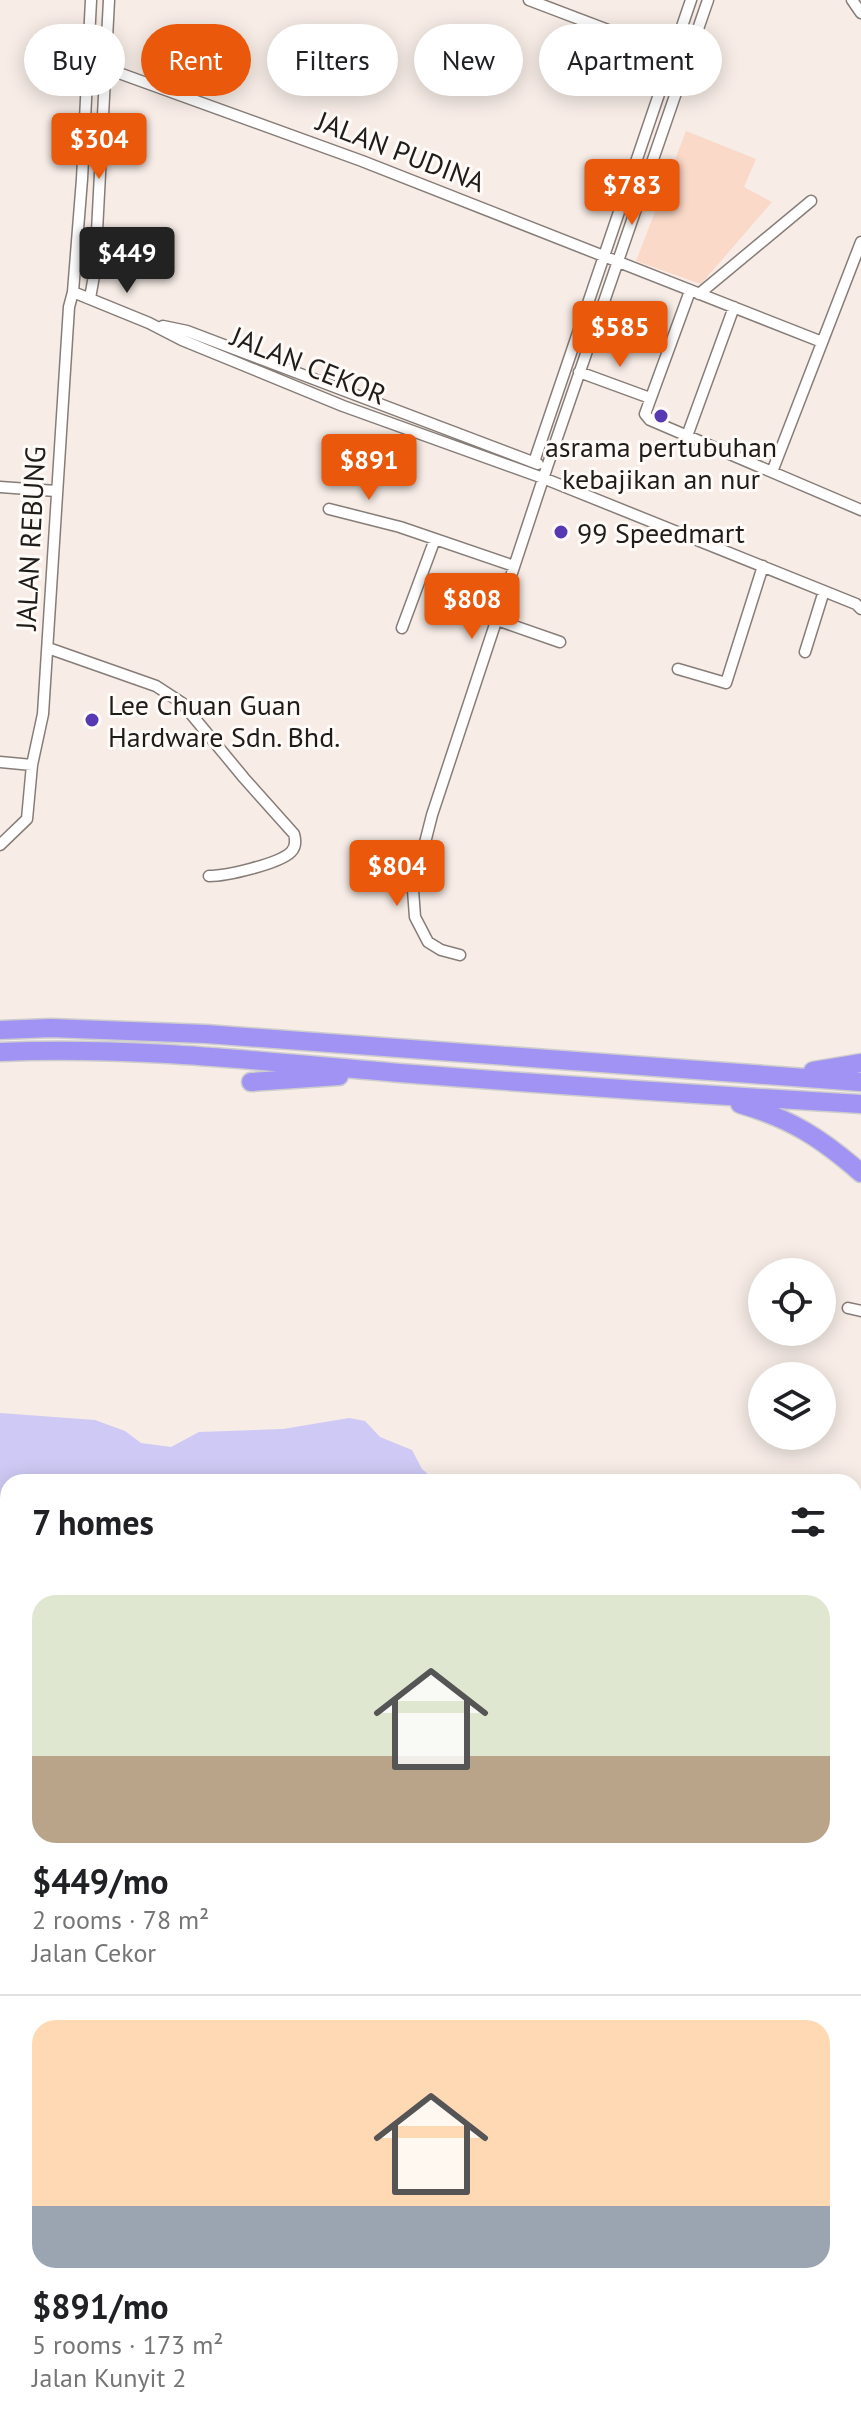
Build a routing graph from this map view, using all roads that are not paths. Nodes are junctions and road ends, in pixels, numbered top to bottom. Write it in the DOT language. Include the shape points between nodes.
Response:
graph roads {
  1 [pos="91,0"];
  2 [pos="109,0"];
  3 [pos="529,0"];
  4 [pos="691,0"];
  5 [pos="708,0"];
  6 [pos="852,0"];
  7 [pos="861,13"];
  8 [pos="90,24"];
  9 [pos="108,24"];
  10 [pos="591,24"];
  11 [pos="683,24"];
  12 [pos="700,24"];
  13 [pos="125,75"];
  14 [pos="86,96"];
  15 [pos="104,96"];
  16 [pos="658,96"];
  17 [pos="675,96"];
  18 [pos="811,201"];
  19 [pos="861,242"];
  20 [pos="604,257"];
  21 [pos="617,262"];
  22 [pos="73,292"];
  23 [pos="694,292"];
  24 [pos="90,298"];
  25 [pos="69,307"];
  26 [pos="734,307"];
  27 [pos="149,323"];
  28 [pos="822,342"];
  29 [pos="579,372"];
  30 [pos="650,398"];
  31 [pos="687,436"];
  32 [pos="541,442"];
  33 [pos="513,454"];
  34 [pos="534,462"];
  35 [pos="545,472"];
  36 [pos="772,472"];
  37 [pos="0,487"];
  38 [pos="56,491"];
  39 [pos="860,507"];
  40 [pos="329,509"];
  41 [pos="435,539"];
  42 [pos="514,566"];
  43 [pos="763,566"];
  44 [pos="824,591"];
  45 [pos="861,609"];
  46 [pos="497,620"];
  47 [pos="402,628"];
  48 [pos="560,642"];
  49 [pos="48,648"];
  50 [pos="805,652"];
  51 [pos="678,669"];
  52 [pos="0,762"];
  53 [pos="32,765"];
  54 [pos="0,845"];
  55 [pos="209,876"];
  56 [pos="460,955"];
  57 [pos="0,1030"];
  58 [pos="0,1052"];
  59 [pos="861,1063"];
  60 [pos="398,1072"];
  61 [pos="787,1075"];
  62 [pos="251,1082"];
  63 [pos="861,1082"];
  64 [pos="713,1095"];
  65 [pos="861,1104"];
  66 [pos="861,1173"];
  67 [pos="848,1308"];
  68 [pos="861,1311"];
  1 -- 8 [label="street, JALAN REBUNG"];
  2 -- 9 [label="street"];
  3 -- 10 [label="street"];
  4 -- 11 [label="street"];
  5 -- 12 [label="street"];
  6 -- 7 [label="street"];
  13 -- 20 [label="street, JALAN PUDINA"];
  14 -- 22 [label="street, JALAN REBUNG"];
  15 -- 24 [label="street"];
  16 -- 20 [label="street"];
  17 -- 21 [label="street"];
  18 -- 23 [label="street"];
  19 -- 28 [label="street"];
  20 -- 21 [label="street, JALAN PUDINA"];
  20 -- 32 [label="street"];
  21 -- 23 [label="street, JALAN PUDINA"];
  21 -- 29 [label="street"];
  22 -- 24 [label="street, JALAN CEKOR"];
  22 -- 25 [label="street, JALAN REBUNG"];
  23 -- 26 [label="street, JALAN PUDINA"];
  23 -- 30 [label="street"];
  24 -- 25 [label="street"];
  24 -- 27 [label="street, JALAN CEKOR"];
  25 -- 38 [label="street, JALAN REBUNG"];
  26 -- 28 [label="street, JALAN PUDINA"];
  26 -- 31 [label="street"];
  27 -- 33 [label="street, JALAN CEKOR" via="187,331"];
  27 -- 35 [label="street, JALAN CEKOR" via="343,406"];
  28 -- 36 [label="street"];
  29 -- 30 [label="street"];
  29 -- 35 [label="street"];
  30 -- 31 [label="street" via="645,414 650,420"];
  31 -- 36 [label="street"];
  32 -- 33 [label="street"];
  32 -- 34 [label="street"];
  33 -- 34 [label="street, JALAN CEKOR"];
  34 -- 35 [label="street"];
  35 -- 42 [label="street"];
  35 -- 43 [label="street, JALAN CEKOR"];
  36 -- 39 [label="street"];
  37 -- 38 [label="street"];
  38 -- 49 [label="street, JALAN REBUNG"];
  40 -- 41 [label="street"];
  41 -- 42 [label="street"];
  41 -- 47 [label="street"];
  42 -- 46 [label="street"];
  43 -- 44 [label="street, JALAN CEKOR"];
  43 -- 51 [label="street" via="726,683"];
  44 -- 45 [label="street, JALAN CEKOR"];
  44 -- 50 [label="street"];
  46 -- 48 [label="street"];
  46 -- 56 [label="street" via="432,815 413,890 415,917 428,942"];
  49 -- 53 [label="street, JALAN REBUNG"];
  49 -- 55 [label="street" via="156,686 182,703 294,834 293,850 278,859"];
  52 -- 53 [label="street"];
  53 -- 54 [label="street, JALAN REBUNG" via="27,819"];
  57 -- 61 [label="highway" via="206,1034"];
  58 -- 60 [label="highway" via="202,1055"];
  59 -- 61 [label="highway"];
  60 -- 62 [label="highway"];
  60 -- 64 [label="highway"];
  61 -- 63 [label="highway"];
  64 -- 65 [label="highway"];
  64 -- 66 [label="highway" via="795,1123"];
  67 -- 68 [label="street"];
}
